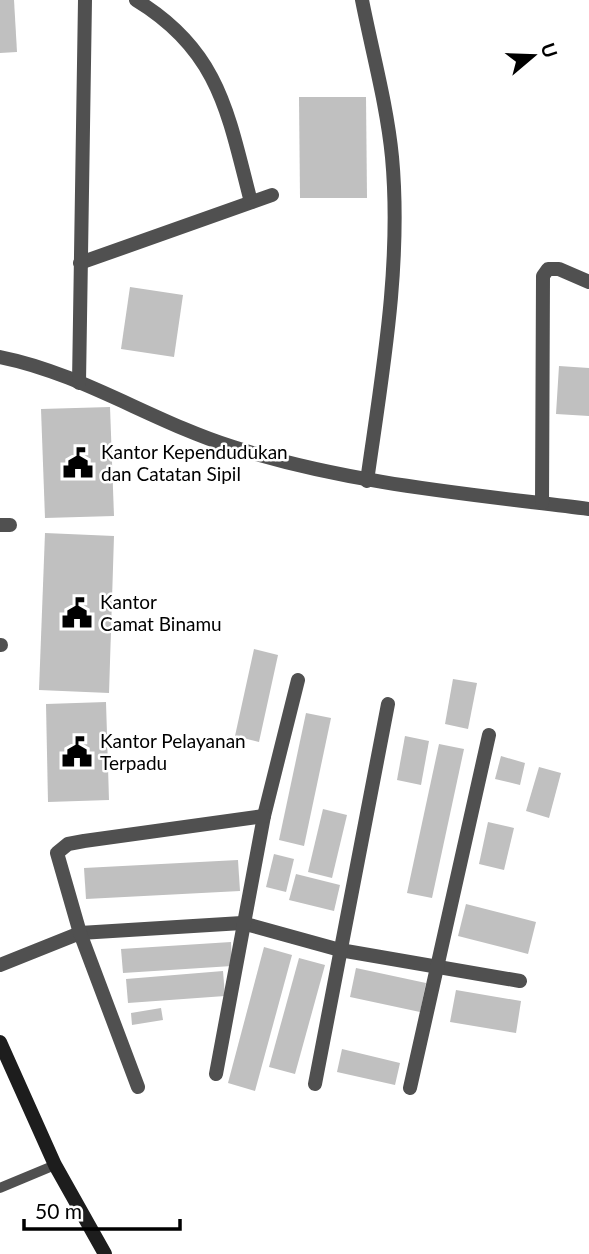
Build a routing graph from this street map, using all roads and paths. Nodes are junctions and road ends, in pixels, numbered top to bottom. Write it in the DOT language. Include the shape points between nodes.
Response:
graph roads {
  1 [pos="85,0"];
  2 [pos="136,0"];
  3 [pos="362,0"];
  4 [pos="272,195"];
  5 [pos="251,202"];
  6 [pos="80,263"];
  7 [pos="589,282"];
  8 [pos="0,357"];
  9 [pos="79,383"];
  10 [pos="367,481"];
  11 [pos="542,503"];
  12 [pos="589,509"];
  13 [pos="298,680"];
  14 [pos="388,704"];
  15 [pos="489,735"];
  16 [pos="264,816"];
  17 [pos="242,923"];
  18 [pos="80,933"];
  19 [pos="340,950"];
  20 [pos="0,965"];
  21 [pos="435,967"];
  22 [pos="520,981"];
  23 [pos="0,1043"];
  24 [pos="216,1074"];
  25 [pos="315,1084"];
  26 [pos="138,1087"];
  27 [pos="411,1088"];
  28 [pos="55,1165"];
  29 [pos="0,1188"];
  30 [pos="105,1254"];
  1 -- 6 [label="street"];
  2 -- 5 [label="street" via="164,17 198,53 225,102"];
  3 -- 10 [label="street" via="392,156 394,246"];
  4 -- 5 [label="street"];
  5 -- 6 [label="street"];
  6 -- 9 [label="street"];
  7 -- 11 [label="street" via="559,269 548,269 543,276"];
  8 -- 9 [label="street" via="40,365"];
  9 -- 10 [label="street" via="231,447"];
  10 -- 11 [label="street"];
  11 -- 12 [label="street"];
  13 -- 16 [label="street"];
  14 -- 19 [label="street"];
  15 -- 21 [label="street"];
  16 -- 17 [label="street"];
  16 -- 18 [label="street" via="119,835 62,848 57,853 60,868"];
  17 -- 18 [label="street"];
  17 -- 19 [label="street"];
  17 -- 24 [label="street"];
  18 -- 20 [label="street"];
  18 -- 26 [label="street"];
  19 -- 21 [label="street"];
  19 -- 25 [label="street"];
  21 -- 22 [label="street"];
  21 -- 27 [label="street"];
  23 -- 28 [label="main road"];
  28 -- 29 [label="lane"];
  28 -- 30 [label="main road"];
}
